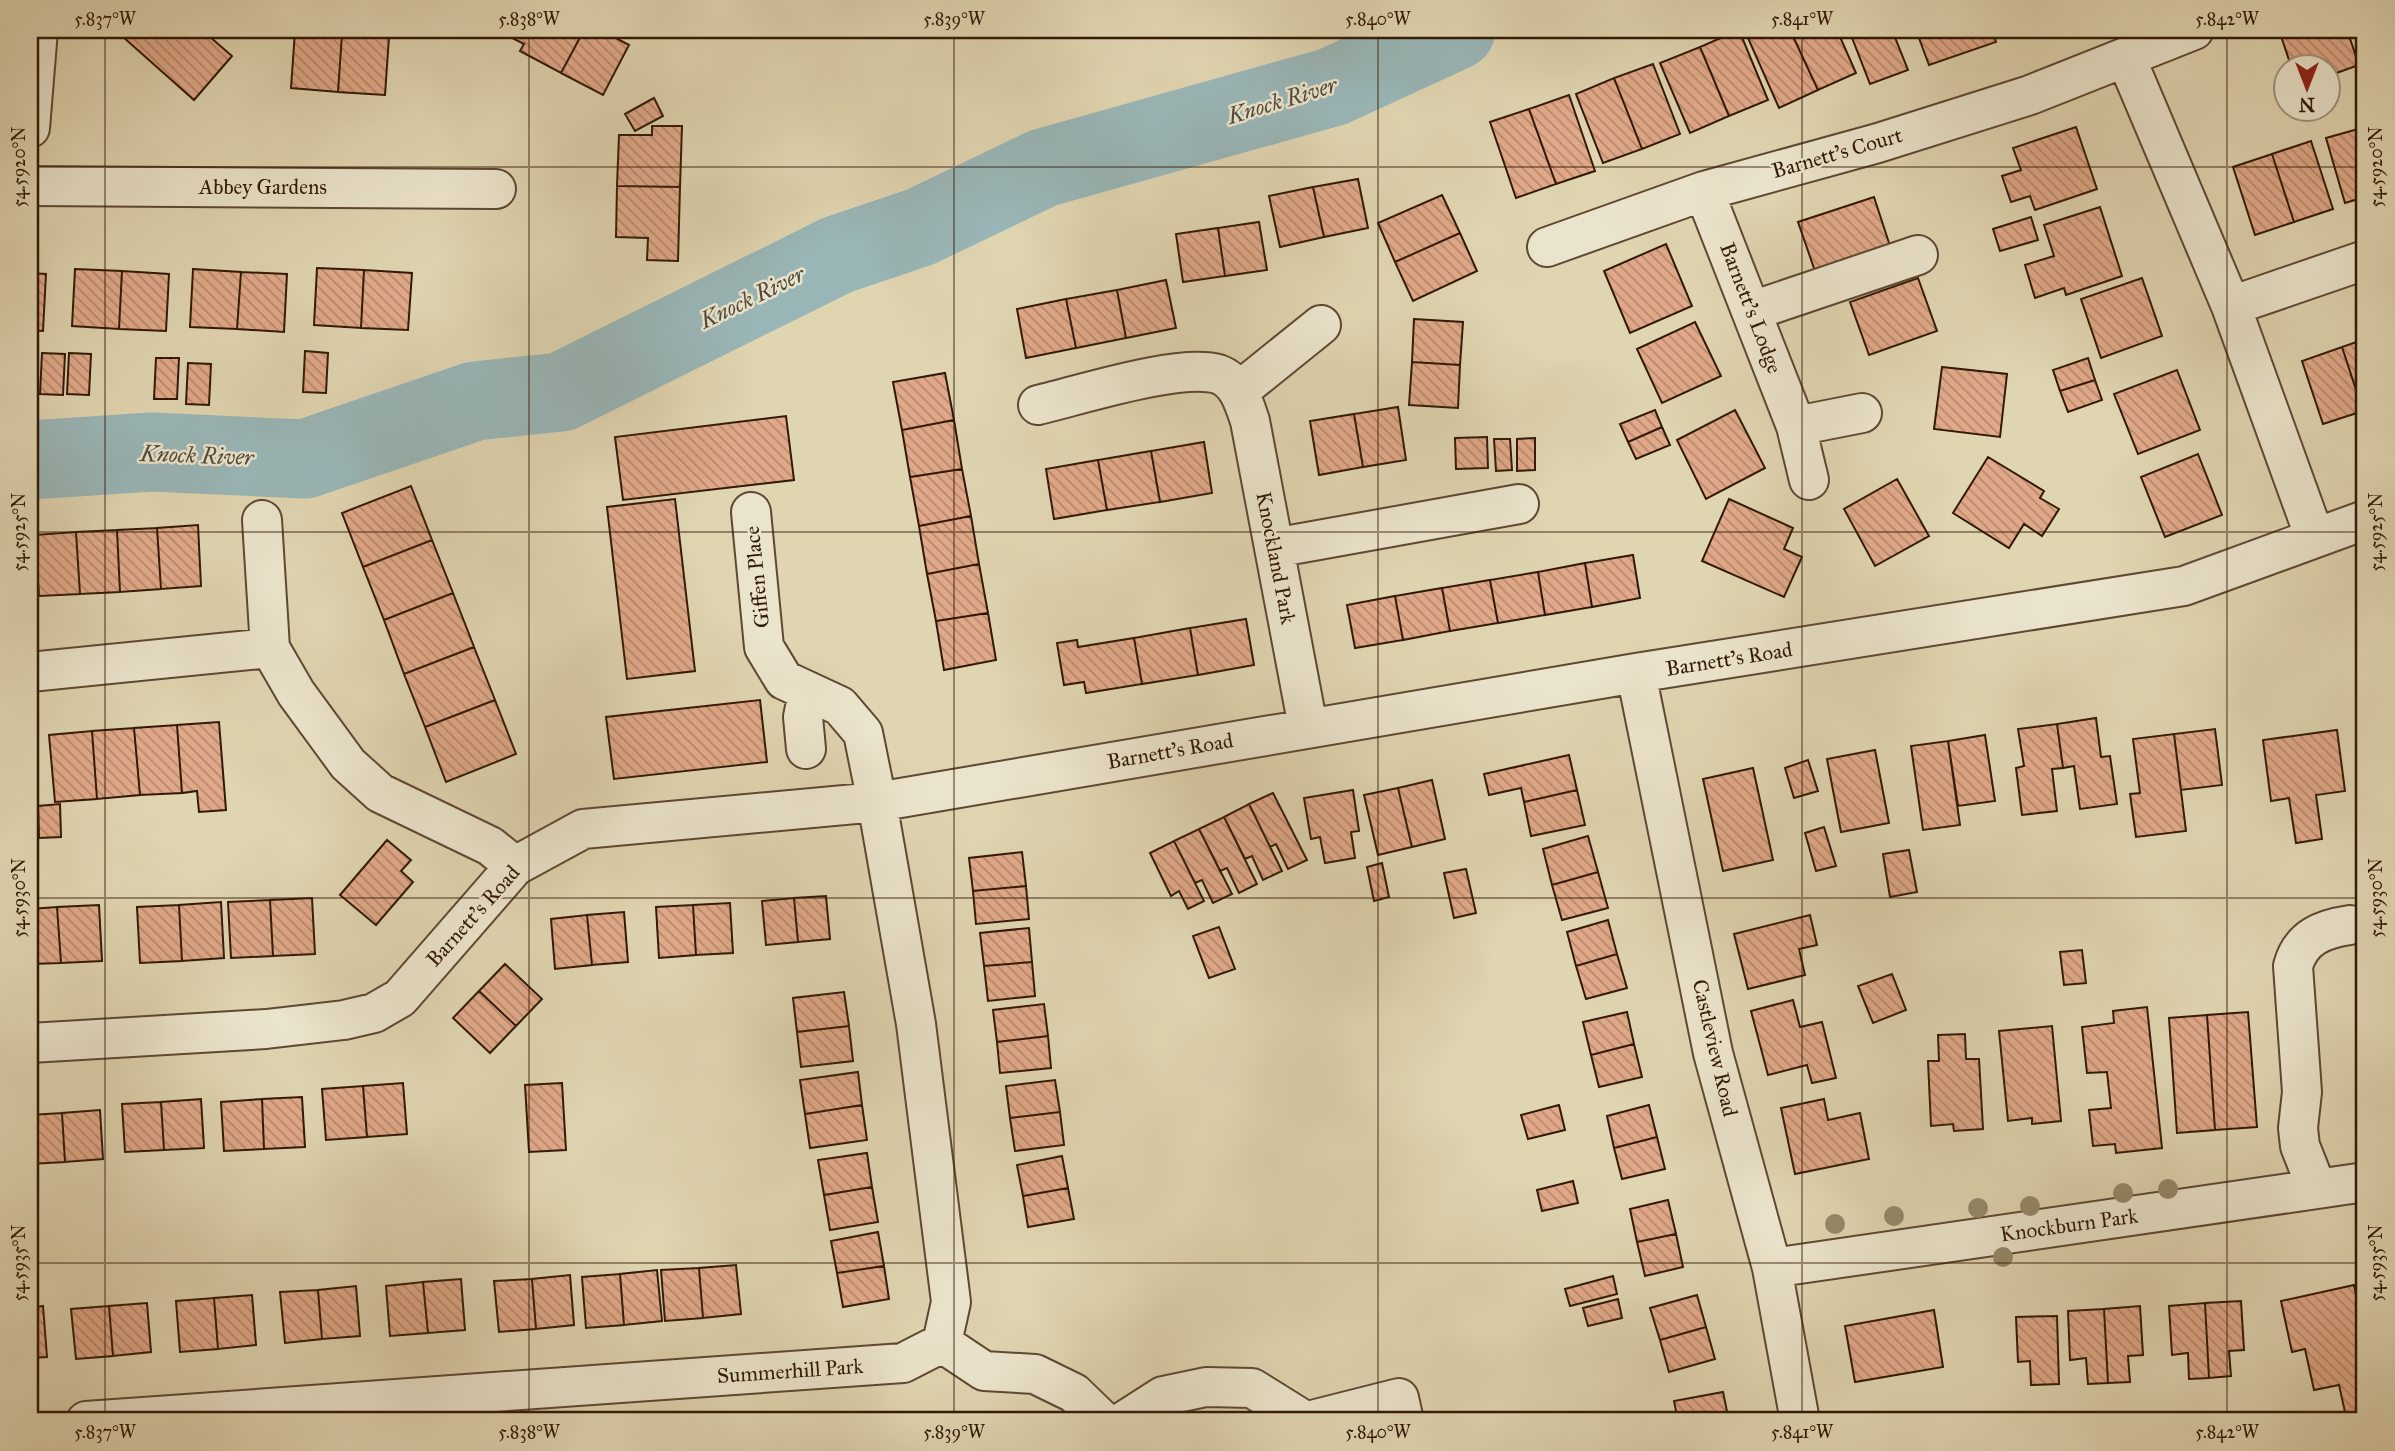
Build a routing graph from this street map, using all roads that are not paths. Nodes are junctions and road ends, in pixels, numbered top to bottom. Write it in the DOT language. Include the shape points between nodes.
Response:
graph roads {
  1 [pos="38,30"];
  2 [pos="2194,30"];
  3 [pos="2126,58"];
  4 [pos="30,128"];
  5 [pos="30,186"];
  6 [pos="496,189"];
  7 [pos="1704,191"];
  8 [pos="1547,247"];
  9 [pos="1918,255"];
  10 [pos="2365,260"];
  11 [pos="2231,306"];
  12 [pos="1752,311"];
  13 [pos="1321,326"];
  14 [pos="1239,391"];
  15 [pos="1038,405"];
  16 [pos="1862,413"];
  17 [pos="1796,426"];
  18 [pos="1809,480"];
  19 [pos="1519,504"];
  20 [pos="751,512"];
  21 [pos="262,520"];
  22 [pos="2365,520"];
  23 [pos="2315,538"];
  24 [pos="1274,548"];
  25 [pos="270,648"];
  26 [pos="30,671"];
  27 [pos="1636,673"];
  28 [pos="808,692"];
  29 [pos="1308,727"];
  30 [pos="806,749"];
  31 [pos="877,802"];
  32 [pos="515,866"];
  33 [pos="2350,925"];
  34 [pos="30,1043"];
  35 [pos="2365,1182"];
  36 [pos="2317,1189"];
  37 [pos="1772,1268"];
  38 [pos="942,1343"];
  39 [pos="86,1421"];
  40 [pos="1102,1421"];
  41 [pos="1124,1421"];
  42 [pos="1306,1421"];
  43 [pos="1404,1421"];
  44 [pos="1800,1421"];
  1 -- 4 [label="street"];
  2 -- 3 [label="street, Barnett's Court"];
  3 -- 7 [label="street, Barnett's Court" via="1878,143"];
  3 -- 11 [label="street"];
  5 -- 6 [label="street, Abbey Gardens"];
  7 -- 8 [label="street, Barnett's Court"];
  7 -- 12 [label="street, Barnett's Lodge"];
  9 -- 12 [label="street"];
  10 -- 11 [label="street"];
  11 -- 23 [label="street"];
  12 -- 17 [label="street, Barnett's Lodge"];
  13 -- 14 [label="street"];
  14 -- 15 [label="street" via="1220,374 1182,371"];
  14 -- 24 [label="street, Knockland Park" via="1250,421"];
  16 -- 17 [label="street"];
  17 -- 18 [label="street, Barnett's Lodge"];
  19 -- 24 [label="street"];
  20 -- 28 [label="street, Giffen Place" via="764,647 784,680"];
  21 -- 25 [label="street"];
  22 -- 23 [label="street, Barnett's Road"];
  23 -- 27 [label="street, Barnett's Road" via="2183,586"];
  24 -- 29 [label="street, Knockland Park"];
  25 -- 26 [label="street"];
  25 -- 32 [label="street" via="296,693 348,764 380,793 490,846"];
  27 -- 29 [label="street, Barnett's Road"];
  27 -- 37 [label="street, Castleview Road" via="1713,1053"];
  28 -- 30 [label="street" via="803,717"];
  28 -- 31 [label="street, Giffen Place" via="840,706 863,733"];
  29 -- 31 [label="street, Barnett's Road"];
  31 -- 32 [label="street, Barnett's Road" via="583,829"];
  31 -- 38 [label="street" via="916,1024 951,1302"];
  32 -- 34 [label="street, Barnett's Road" via="400,998 374,1013 266,1029"];
  33 -- 36 [label="street" via="2327,928 2313,936 2293,967 2302,1092 2298,1128"];
  35 -- 36 [label="street, Knockburn Park"];
  36 -- 37 [label="street, Knockburn Park"];
  37 -- 44 [label="street, Castleview Road"];
  38 -- 39 [label="street, Summerhill Park" via="903,1363"];
  38 -- 40 [label="street" via="984,1371 1035,1374 1074,1392"];
  41 -- 42 [label="street" via="1163,1396 1206,1387 1252,1388"];
  42 -- 43 [label="street" via="1399,1398"];
}
